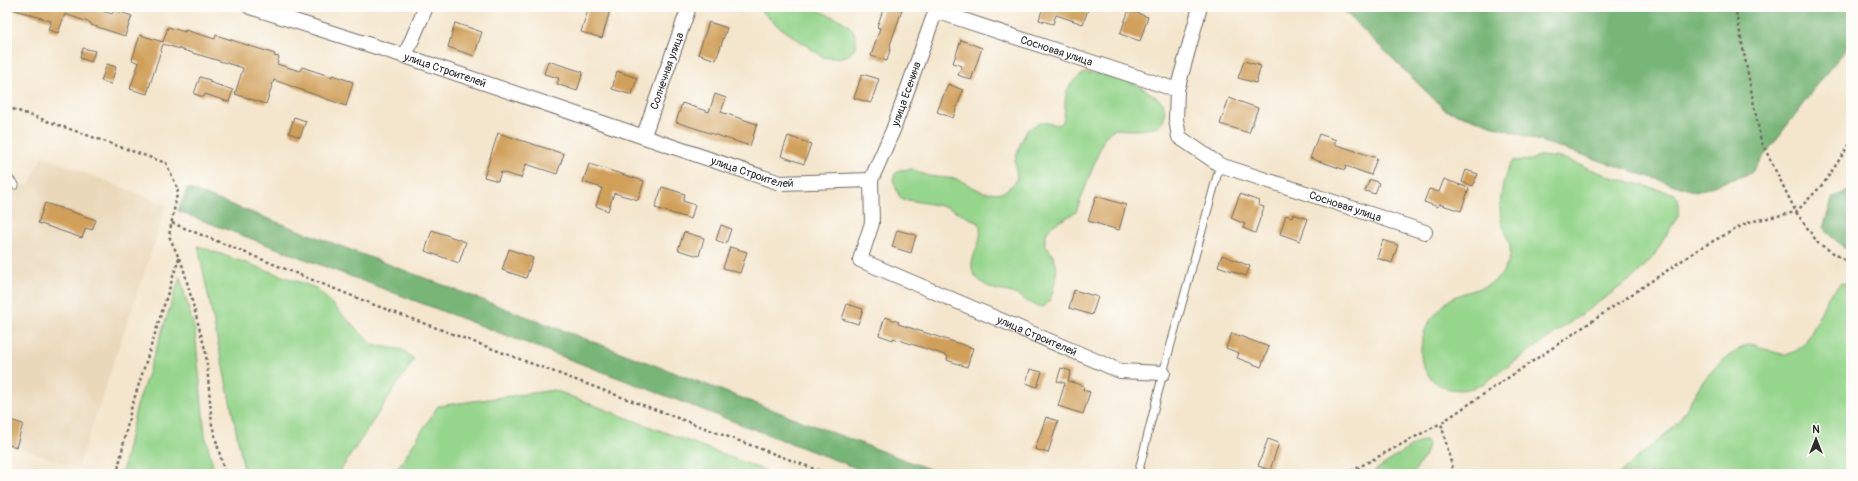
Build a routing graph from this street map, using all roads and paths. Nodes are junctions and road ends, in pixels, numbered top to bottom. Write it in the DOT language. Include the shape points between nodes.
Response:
graph roads {
  1 [pos="250,7"];
  2 [pos="426,7"];
  3 [pos="689,7"];
  4 [pos="1200,7"];
  5 [pos="1735,7"];
  6 [pos="937,9"];
  7 [pos="405,56"];
  8 [pos="1177,90"];
  9 [pos="7,107"];
  10 [pos="644,135"];
  11 [pos="1851,142"];
  12 [pos="1220,165"];
  13 [pos="7,177"];
  14 [pos="872,180"];
  15 [pos="15,185"];
  16 [pos="1796,212"];
  17 [pos="172,223"];
  18 [pos="1425,232"];
  19 [pos="179,258"];
  20 [pos="1846,261"];
  21 [pos="1851,263"];
  22 [pos="1851,266"];
  23 [pos="1163,373"];
  24 [pos="1440,423"];
  25 [pos="117,474"];
  26 [pos="225,474"];
  27 [pos="828,474"];
  28 [pos="1138,474"];
  29 [pos="1346,474"];
  30 [pos="1454,474"];
  1 -- 7 [label="street, улица Строителей"];
  2 -- 7 [label="street"];
  3 -- 10 [label="street, Солнечная улица"];
  4 -- 8 [label="street"];
  5 -- 16 [label="path" via="1761,141"];
  6 -- 8 [label="street, Сосновая улица"];
  6 -- 14 [label="street, улица Есенина"];
  7 -- 10 [label="street, улица Строителей"];
  8 -- 12 [label="street, Сосновая улица" via="1176,119 1179,137"];
  9 -- 17 [label="path" via="166,163 178,189"];
  10 -- 14 [label="street, улица Строителей" via="780,183"];
  11 -- 16 [label="path" via="1824,183"];
  12 -- 18 [label="street, Сосновая улица"];
  12 -- 23 [label="lane"];
  13 -- 15 [label="lane"];
  14 -- 23 [label="street, улица Строителей" via="872,223 860,260 1120,370"];
  16 -- 20 [label="path" via="1818,243"];
  16 -- 24 [label="path" via="1749,222 1702,247"];
  17 -- 19 [label="path" via="169,236"];
  17 -- 27 [label="path" via="372,304"];
  19 -- 25 [label="path" via="132,409"];
  19 -- 26 [label="path" via="206,353 212,425"];
  20 -- 21 [label="path"];
  20 -- 22 [label="path"];
  23 -- 28 [label="lane"];
  24 -- 29 [label="path"];
  24 -- 30 [label="path"];
}
